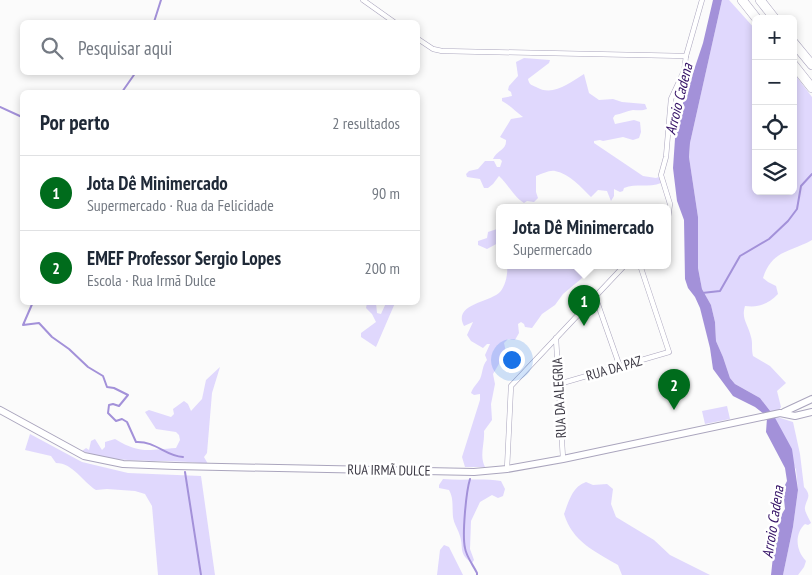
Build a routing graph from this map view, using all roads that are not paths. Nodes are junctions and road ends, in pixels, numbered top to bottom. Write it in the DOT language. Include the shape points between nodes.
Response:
graph roads {
  1 [pos="363,0"];
  2 [pos="702,0"];
  3 [pos="760,0"];
  4 [pos="744,2"];
  5 [pos="754,15"];
  6 [pos="772,15"];
  7 [pos="391,20"];
  8 [pos="420,40"];
  9 [pos="797,47"];
  10 [pos="686,56"];
  11 [pos="812,65"];
  12 [pos="797,69"];
  13 [pos="812,88"];
  14 [pos="670,204"];
  15 [pos="620,269"];
  16 [pos="641,269"];
  17 [pos="595,296"];
  18 [pos="556,338"];
  19 [pos="620,367"];
  20 [pos="559,384"];
  21 [pos="812,399"];
  22 [pos="0,410"];
  23 [pos="812,412"];
  24 [pos="782,413"];
  25 [pos="563,459"];
  26 [pos="506,470"];
  1 -- 7 [label="street"];
  2 -- 10 [label="street"];
  3 -- 6 [label="highway"];
  4 -- 5 [label="highway"];
  8 -- 10 [label="street" via="442,51"];
  9 -- 11 [label="highway"];
  10 -- 14 [label="street" via="684,71 671,99 666,157 661,175"];
  12 -- 13 [label="highway"];
  15 -- 17 [label="street"];
  16 -- 19 [label="street, RUA DA PAZ" via="669,352"];
  17 -- 18 [label="street"];
  17 -- 19 [label="street"];
  18 -- 20 [label="street, RUA DA ALEGRIA"];
  18 -- 26 [label="street" via="511,386"];
  19 -- 20 [label="street, RUA DA PAZ"];
  20 -- 25 [label="street, RUA DA ALEGRIA"];
  21 -- 24 [label="street, RUA IRMÃ DULCE"];
  22 -- 26 [label="street, RUA IRMÃ DULCE" via="84,456 123,464 464,472"];
  23 -- 24 [label="street, RUA IRMÃ DULCE" via="795,416"];
  24 -- 25 [label="street, RUA IRMÃ DULCE"];
  25 -- 26 [label="street, RUA IRMÃ DULCE"];
}
